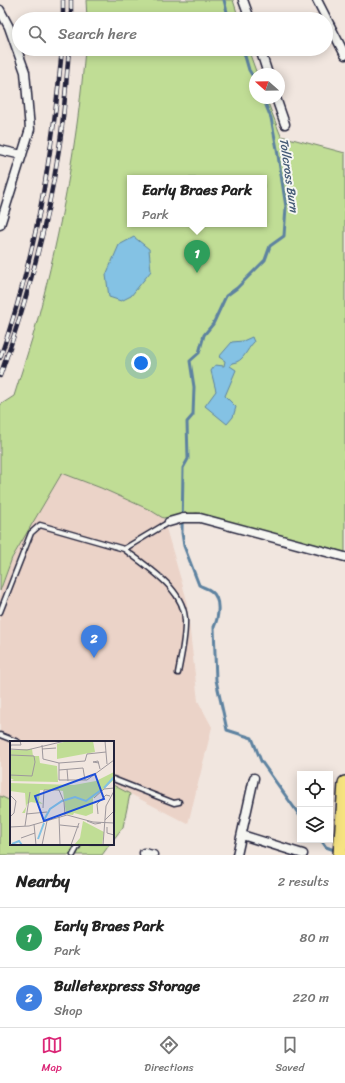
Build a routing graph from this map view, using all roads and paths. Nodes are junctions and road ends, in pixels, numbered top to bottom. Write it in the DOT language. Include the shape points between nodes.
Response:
graph roads {
  1 [pos="243,0"];
  2 [pos="317,0"];
  3 [pos="0,10"];
  4 [pos="247,12"];
  5 [pos="323,12"];
  6 [pos="333,31"];
  7 [pos="12,35"];
  8 [pos="345,55"];
  9 [pos="19,56"];
  10 [pos="262,56"];
  11 [pos="266,68"];
  12 [pos="278,104"];
  13 [pos="285,124"];
  14 [pos="0,150"];
  15 [pos="22,155"];
  16 [pos="0,225"];
  17 [pos="169,522"];
  18 [pos="124,549"];
  19 [pos="345,558"];
  20 [pos="0,612"];
  21 [pos="178,673"];
  22 [pos="0,735"];
  23 [pos="15,741"];
  24 [pos="254,778"];
  25 [pos="114,779"];
  26 [pos="345,784"];
  27 [pos="179,802"];
  28 [pos="242,835"];
  29 [pos="78,845"];
  30 [pos="340,851"];
  31 [pos="303,854"];
  32 [pos="73,855"];
  33 [pos="237,855"];
  1 -- 4 [label="street"];
  2 -- 5 [label="street"];
  3 -- 7 [label="street"];
  6 -- 8 [label="street"];
  9 -- 15 [label="street" via="25,72 30,128"];
  10 -- 11 [label="street"];
  12 -- 13 [label="street"];
  14 -- 15 [label="street"];
  15 -- 16 [label="street"];
  17 -- 18 [label="lane"];
  17 -- 19 [label="street" via="183,518 200,518"];
  18 -- 20 [label="lane" via="40,525 31,533"];
  18 -- 21 [label="lane" via="179,596 186,623"];
  22 -- 23 [label="lane"];
  24 -- 28 [label="street"];
  25 -- 27 [label="lane" via="174,804"];
  26 -- 30 [label="main road"];
  28 -- 31 [label="street"];
  28 -- 33 [label="street"];
  29 -- 32 [label="lane"];
}
